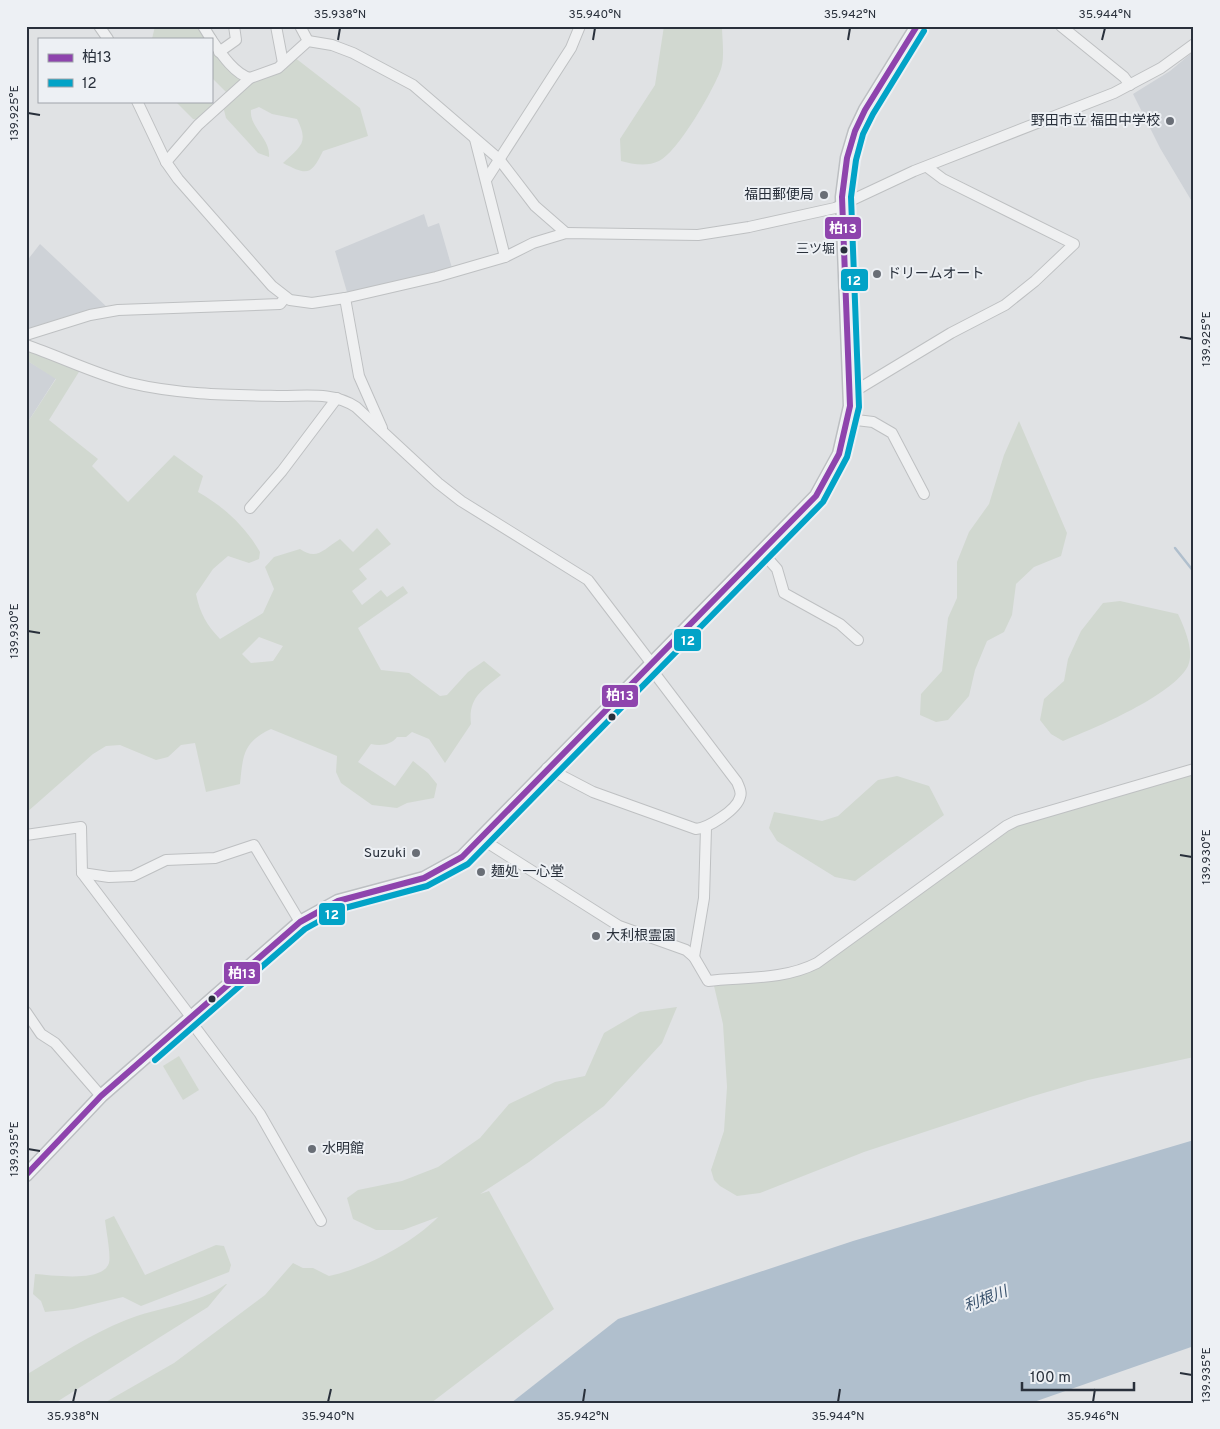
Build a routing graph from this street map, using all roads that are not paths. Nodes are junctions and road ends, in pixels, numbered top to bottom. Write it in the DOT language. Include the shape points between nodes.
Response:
graph roads {
  1 [pos="99,26"];
  2 [pos="203,26"];
  3 [pos="234,26"];
  4 [pos="276,26"];
  5 [pos="300,26"];
  6 [pos="580,26"];
  7 [pos="917,26"];
  8 [pos="1061,26"];
  9 [pos="107,38"];
  10 [pos="210,38"];
  11 [pos="212,41"];
  12 [pos="308,41"];
  13 [pos="1194,44"];
  14 [pos="219,52"];
  15 [pos="283,62"];
  16 [pos="250,78"];
  17 [pos="1130,86"];
  18 [pos="137,102"];
  19 [pos="474,138"];
  20 [pos="499,159"];
  21 [pos="166,162"];
  22 [pos="927,166"];
  23 [pos="486,180"];
  24 [pos="842,206"];
  25 [pos="566,233"];
  26 [pos="505,257"];
  27 [pos="285,298"];
  28 [pos="344,298"];
  29 [pos="26,335"];
  30 [pos="26,345"];
  31 [pos="850,394"];
  32 [pos="337,398"];
  33 [pos="848,419"];
  34 [pos="384,431"];
  35 [pos="924,494"];
  36 [pos="250,508"];
  37 [pos="762,552"];
  38 [pos="858,640"];
  39 [pos="651,665"];
  40 [pos="548,768"];
  41 [pos="1194,769"];
  42 [pos="706,828"];
  43 [pos="26,834"];
  44 [pos="480,838"];
  45 [pos="82,873"];
  46 [pos="300,922"];
  47 [pos="694,957"];
  48 [pos="26,1012"];
  49 [pos="190,1018"];
  50 [pos="101,1096"];
  51 [pos="26,1176"];
  52 [pos="321,1221"];
  1 -- 9 [label="street"];
  2 -- 10 [label="street"];
  3 -- 14 [label="street" via="236,40"];
  4 -- 15 [label="street"];
  5 -- 12 [label="street"];
  6 -- 20 [label="street" via="571,48"];
  7 -- 24 [label="main road" via="859,122 846,164"];
  8 -- 17 [label="street" via="1124,77"];
  11 -- 14 [label="street"];
  12 -- 15 [label="street"];
  12 -- 19 [label="street" via="332,44 413,85"];
  13 -- 17 [label="street"];
  14 -- 16 [label="street"];
  15 -- 16 [label="street" via="278,68"];
  16 -- 21 [label="street" via="198,125"];
  17 -- 22 [label="street"];
  18 -- 21 [label="street"];
  19 -- 20 [label="street"];
  19 -- 23 [label="street"];
  20 -- 23 [label="street"];
  20 -- 25 [label="street" via="535,206"];
  21 -- 27 [label="street" via="265,279"];
  22 -- 24 [label="street"];
  22 -- 31 [label="street" via="943,179 1074,244 1005,304"];
  23 -- 26 [label="street"];
  24 -- 25 [label="street" via="698,235"];
  24 -- 31 [label="main road"];
  25 -- 26 [label="street" via="541,240"];
  26 -- 28 [label="street"];
  27 -- 28 [label="street" via="312,303"];
  27 -- 29 [label="street" via="280,304 100,313"];
  28 -- 34 [label="street" via="359,376"];
  30 -- 32 [label="street" via="128,382 187,394"];
  31 -- 33 [label="main road"];
  32 -- 34 [label="street" via="356,407"];
  32 -- 36 [label="street"];
  33 -- 35 [label="street" via="873,422 892,433"];
  33 -- 37 [label="main road" via="839,454 821,488 806,508"];
  34 -- 39 [label="street" via="438,483 462,501 588,580"];
  37 -- 38 [label="street" via="777,568 784,593 840,624"];
  37 -- 39 [label="main road"];
  39 -- 40 [label="main road"];
  39 -- 42 [label="street" via="741,791 736,805"];
  40 -- 42 [label="street" via="593,792 639,810 680,825"];
  40 -- 44 [label="main road"];
  41 -- 47 [label="street" via="1028,816 1006,826 831,954 805,969 768,977 708,981"];
  42 -- 47 [label="street" via="704,898"];
  43 -- 45 [label="street" via="81,827"];
  44 -- 46 [label="main road" via="462,857 436,873 338,900"];
  44 -- 47 [label="street" via="619,926 686,950"];
  45 -- 46 [label="street" via="133,876 166,860 215,858 254,845"];
  45 -- 49 [label="street"];
  46 -- 49 [label="main road"];
  48 -- 50 [label="street" via="41,1034 55,1043"];
  49 -- 50 [label="main road"];
  49 -- 52 [label="street" via="260,1114"];
  50 -- 51 [label="main road"];
}
